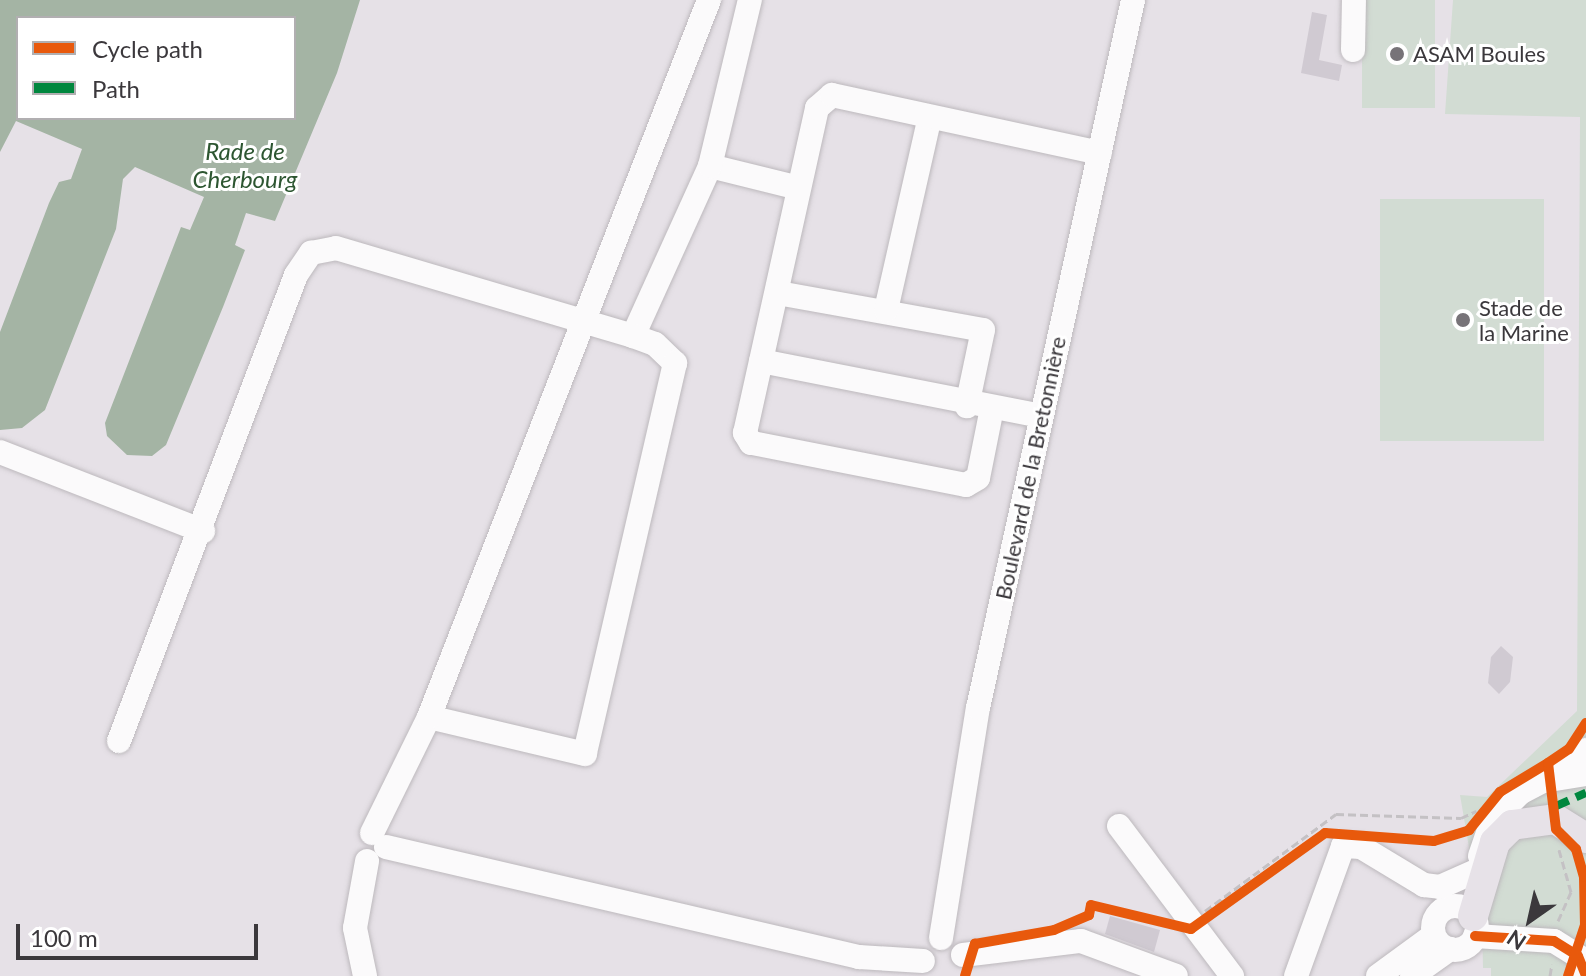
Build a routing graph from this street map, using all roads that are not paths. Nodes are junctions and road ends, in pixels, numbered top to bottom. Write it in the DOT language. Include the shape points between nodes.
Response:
graph roads {
  1 [pos="709,0"];
  2 [pos="750,0"];
  3 [pos="1133,0"];
  4 [pos="1354,0"];
  5 [pos="1353,50"];
  6 [pos="929,120"];
  7 [pos="1100,153"];
  8 [pos="710,166"];
  9 [pos="795,187"];
  10 [pos="778,293"];
  11 [pos="886,310"];
  12 [pos="585,322"];
  13 [pos="633,336"];
  14 [pos="761,361"];
  15 [pos="967,406"];
  16 [pos="992,408"];
  17 [pos="1041,416"];
  18 [pos="0,452"];
  19 [pos="203,531"];
  20 [pos="429,717"];
  21 [pos="119,741"];
  22 [pos="1586,750"];
  23 [pos="1586,774"];
  24 [pos="1554,779"];
  25 [pos="1119,826"];
  26 [pos="1579,841"];
  27 [pos="375,847"];
  28 [pos="1474,872"];
  29 [pos="1424,885"];
  30 [pos="941,938"];
  31 [pos="1455,940"];
  32 [pos="959,965"];
  33 [pos="928,968"];
  34 [pos="1151,971"];
  35 [pos="365,976"];
  36 [pos="1176,976"];
  37 [pos="1232,976"];
  38 [pos="1296,976"];
  39 [pos="1378,976"];
  40 [pos="1412,976"];
  41 [pos="1586,976"];
  1 -- 12 [label="street"];
  2 -- 8 [label="street"];
  3 -- 7 [label="street, Boulevard de la Bretonnière"];
  4 -- 5 [label="street"];
  6 -- 7 [label="street"];
  6 -- 9 [label="street" via="832,95 817,108"];
  6 -- 11 [label="street"];
  7 -- 17 [label="street, Boulevard de la Bretonnière"];
  8 -- 9 [label="street"];
  8 -- 13 [label="street"];
  9 -- 10 [label="street"];
  10 -- 11 [label="street"];
  10 -- 14 [label="street"];
  11 -- 15 [label="street" via="983,330"];
  12 -- 13 [label="street"];
  12 -- 19 [label="street" via="336,248 311,253 296,275"];
  12 -- 20 [label="street"];
  13 -- 20 [label="street" via="655,344 675,363 585,754"];
  14 -- 15 [label="street"];
  14 -- 16 [label="street" via="745,433 751,443 966,485 978,478"];
  15 -- 16 [label="street"];
  16 -- 17 [label="street"];
  17 -- 30 [label="street, Boulevard de la Bretonnière" via="978,708"];
  18 -- 19 [label="street"];
  19 -- 21 [label="street"];
  20 -- 27 [label="street"];
  22 -- 24 [label="street"];
  23 -- 24 [label="street"];
  24 -- 28 [label="street" via="1500,810"];
  25 -- 37 [label="street"];
  26 -- 31 [label="main road" via="1555,819 1524,820 1504,831"];
  27 -- 33 [label="street" via="859,957"];
  27 -- 35 [label="street" via="355,928"];
  28 -- 29 [label="street" via="1440,887"];
  28 -- 31 [label="street"];
  29 -- 31 [label="street"];
  29 -- 38 [label="street" via="1361,847 1343,846"];
  30 -- 32 [label="street" via="957,943"];
  30 -- 33 [label="street" via="927,946"];
  31 -- 39 [label="street"];
  31 -- 40 [label="street"];
  31 -- 41 [label="street" via="1554,941 1578,956"];
  32 -- 34 [label="street" via="1076,948"];
  34 -- 36 [label="street"];
}
